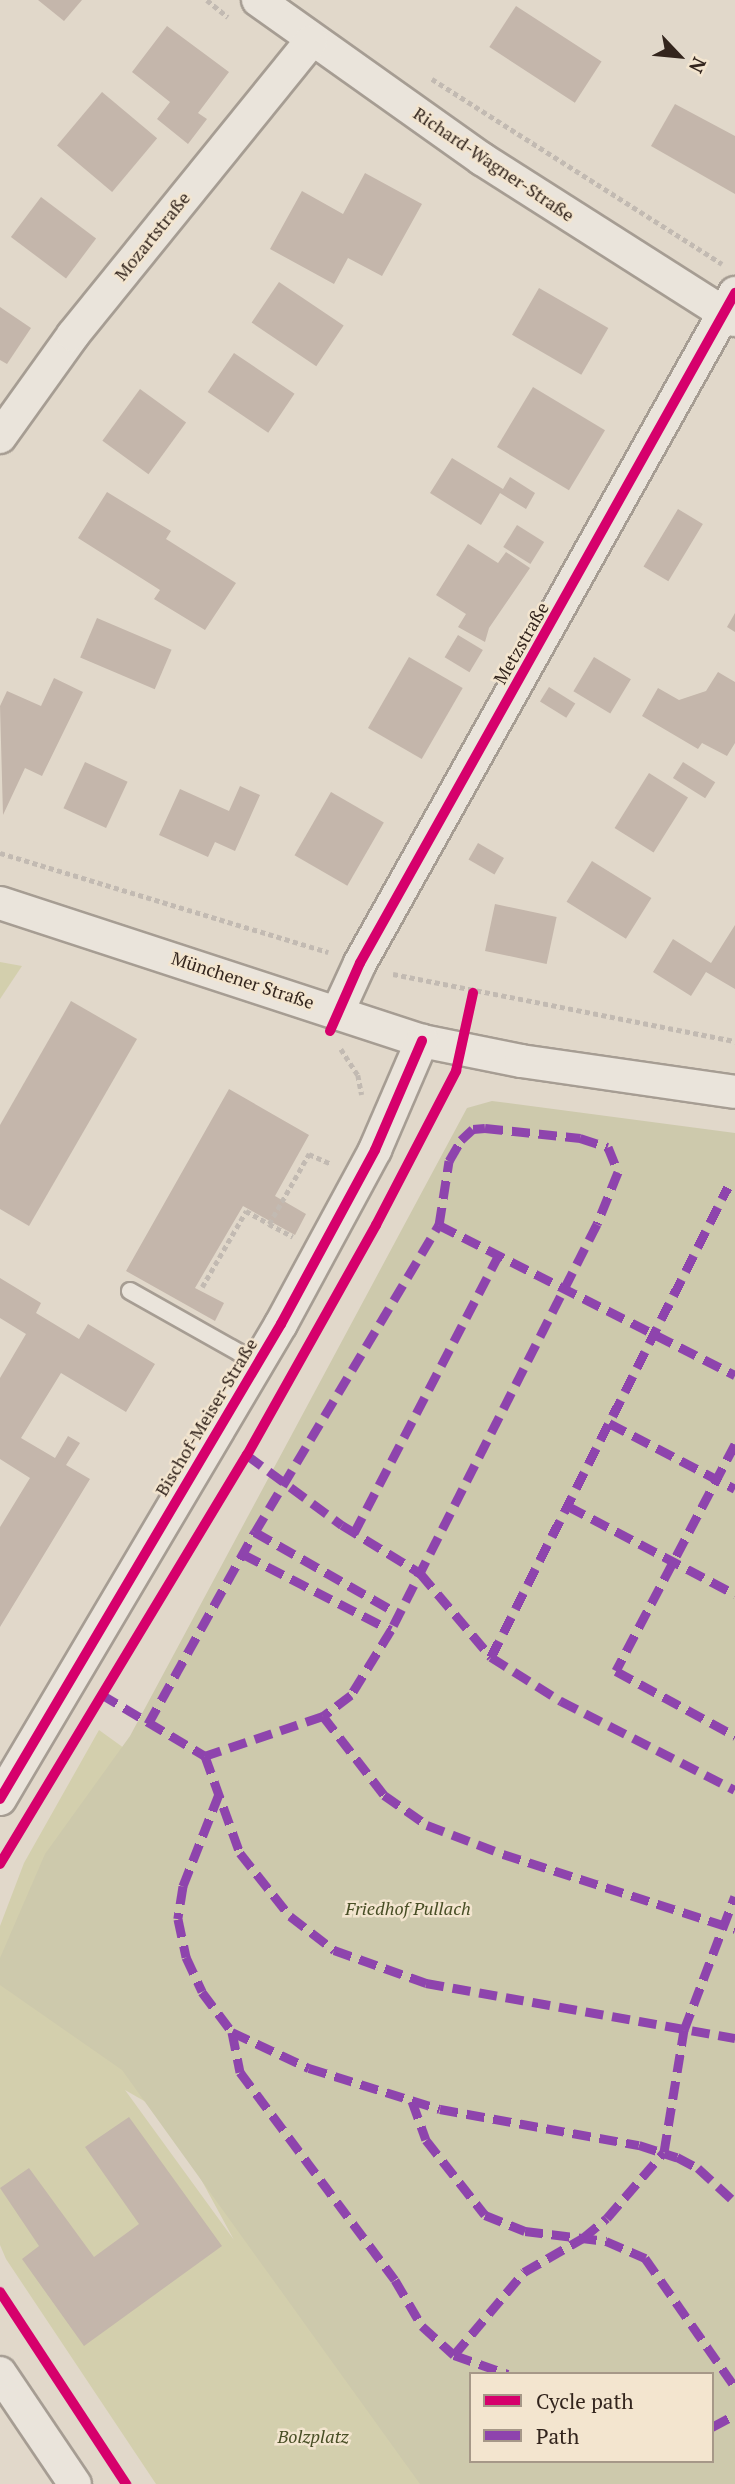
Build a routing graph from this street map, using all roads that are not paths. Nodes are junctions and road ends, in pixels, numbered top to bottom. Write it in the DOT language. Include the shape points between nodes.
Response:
graph roads {
  1 [pos="258,0"];
  2 [pos="311,41"];
  3 [pos="731,308"];
  4 [pos="0,437"];
  5 [pos="0,903"];
  6 [pos="334,1021"];
  7 [pos="422,1041"];
  8 [pos="735,1092"];
  9 [pos="130,1291"];
  10 [pos="258,1363"];
  11 [pos="0,1799"];
  12 [pos="0,2373"];
  13 [pos="75,2484"];
  1 -- 2 [label="street, Richard-Wagner-Straße"];
  2 -- 3 [label="street, Richard-Wagner-Straße" via="482,159"];
  2 -- 4 [label="street, Mozartstraße" via="73,335"];
  3 -- 6 [label="street, Metzstraße" via="367,950"];
  5 -- 6 [label="street, Münchener Straße"];
  6 -- 7 [label="street, Münchener Straße"];
  7 -- 8 [label="street, Münchener Straße" via="521,1061"];
  7 -- 10 [label="street, Bischof-Meiser-Straße" via="360,1178"];
  9 -- 10 [label="lane"];
  10 -- 11 [label="street, Bischof-Meiser-Straße"];
  12 -- 13 [label="street"];
}
